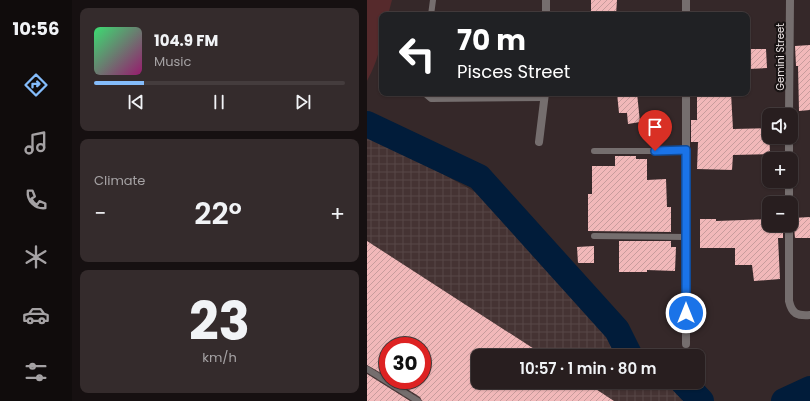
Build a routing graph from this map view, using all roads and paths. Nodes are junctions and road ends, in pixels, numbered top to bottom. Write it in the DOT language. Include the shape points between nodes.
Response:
graph roads {
  1 [pos="433,0"];
  2 [pos="546,0"];
  3 [pos="686,0"];
  4 [pos="790,0"];
  5 [pos="431,12"];
  6 [pos="546,12"];
  7 [pos="686,12"];
  8 [pos="428,96"];
  9 [pos="516,96"];
  10 [pos="544,96"];
  11 [pos="686,96"];
  12 [pos="789,108"];
  13 [pos="539,142"];
  14 [pos="686,150"];
  15 [pos="594,151"];
  16 [pos="789,232"];
  17 [pos="593,236"];
  18 [pos="686,237"];
  19 [pos="810,315"];
  20 [pos="686,344"];
  21 [pos="367,368"];
  22 [pos="418,401"];
  1 -- 5 [label="lane"];
  2 -- 6 [label="street"];
  3 -- 7 [label="street"];
  4 -- 12 [label="street, Gemini Street"];
  8 -- 9 [label="lane" via="431,99"];
  10 -- 13 [label="street"];
  11 -- 14 [label="street"];
  14 -- 15 [label="lane"];
  14 -- 18 [label="street"];
  16 -- 19 [label="street" via="791,309 797,314"];
  17 -- 18 [label="lane"];
  18 -- 20 [label="street"];
  21 -- 22 [label="lane"];
}
